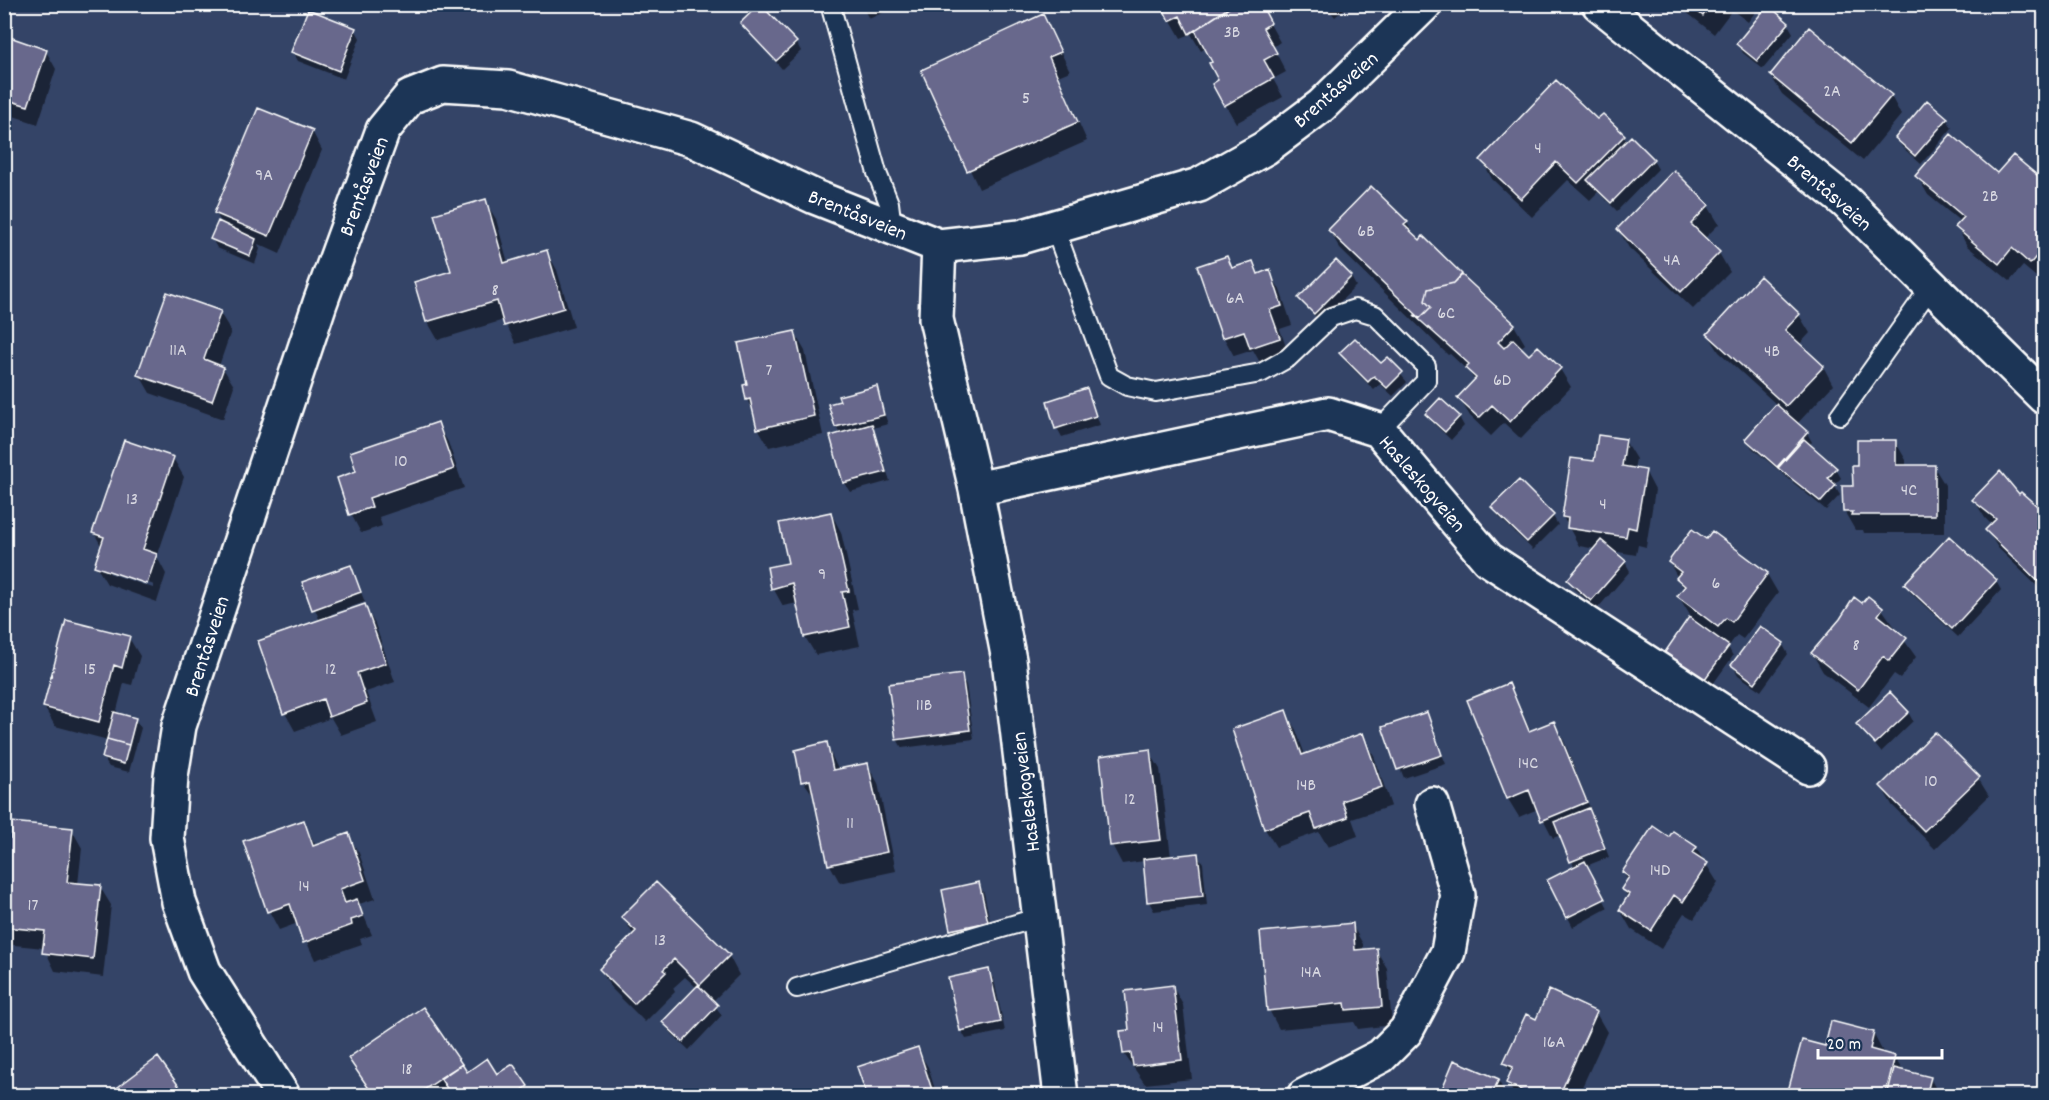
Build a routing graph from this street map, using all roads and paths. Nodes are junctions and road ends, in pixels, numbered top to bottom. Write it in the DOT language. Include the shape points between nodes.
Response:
graph roads {
  1 [pos="830,4"];
  2 [pos="1425,4"];
  3 [pos="1599,4"];
  4 [pos="892,227"];
  5 [pos="1055,229"];
  6 [pos="939,246"];
  7 [pos="1932,285"];
  8 [pos="2044,397"];
  9 [pos="1840,415"];
  10 [pos="1379,430"];
  11 [pos="976,489"];
  12 [pos="1808,767"];
  13 [pos="1432,804"];
  14 [pos="1040,917"];
  15 [pos="797,988"];
  16 [pos="283,1095"];
  17 [pos="1061,1095"];
  18 [pos="1304,1095"];
  1 -- 4 [label="lane" via="889,203"];
  2 -- 5 [label="street, Brentåsveien" via="1321,106 1265,148 1199,185"];
  3 -- 7 [label="street, Brentåsveien" via="1845,201"];
  4 -- 6 [label="street, Brentåsveien"];
  4 -- 16 [label="street, Brentåsveien" via="815,197 691,139 508,88 443,84 410,97 383,130 320,303 179,726 171,776 167,838 179,902 204,971"];
  5 -- 6 [label="street, Brentåsveien"];
  5 -- 10 [label="lane" via="1109,376 1127,386 1156,392 1261,373 1288,358 1331,317 1354,309 1375,315 1426,366 1426,381"];
  6 -- 11 [label="street, Hasleskogveien" via="936,318"];
  7 -- 8 [label="street, Brentåsveien"];
  7 -- 9 [label="lane"];
  10 -- 11 [label="street, Hasleskogveien" via="1328,414"];
  10 -- 12 [label="street, Hasleskogveien" via="1488,559"];
  11 -- 14 [label="street, Hasleskogveien" via="1009,660"];
  13 -- 18 [label="street" via="1458,895 1448,952 1406,1031 1382,1056"];
  14 -- 15 [label="lane"];
  14 -- 17 [label="street, Hasleskogveien"];
}
